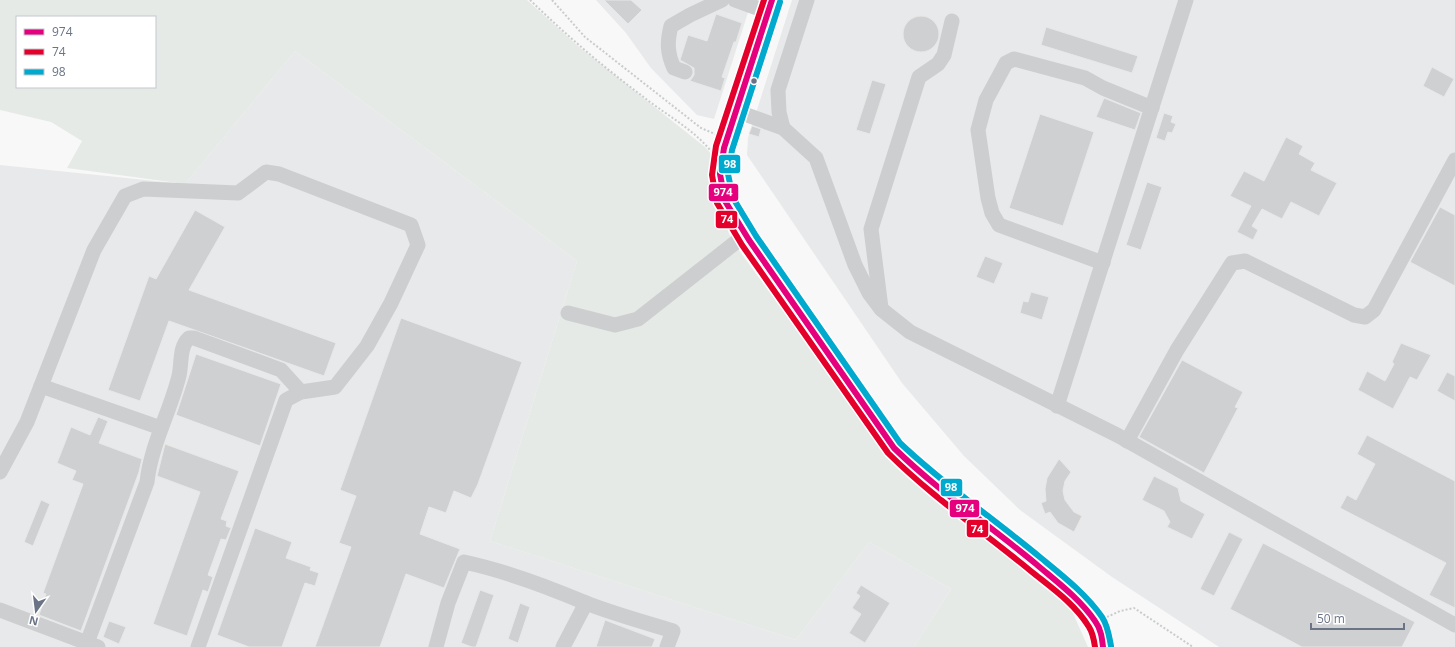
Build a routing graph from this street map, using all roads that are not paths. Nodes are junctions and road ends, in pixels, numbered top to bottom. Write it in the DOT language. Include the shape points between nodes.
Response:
graph roads {
  1 [pos="722,0"];
  2 [pos="735,0"];
  3 [pos="807,0"];
  4 [pos="1186,0"];
  5 [pos="770,6"];
  6 [pos="952,21"];
  7 [pos="685,72"];
  8 [pos="1152,108"];
  9 [pos="736,111"];
  10 [pos="783,128"];
  11 [pos="1455,160"];
  12 [pos="745,235"];
  13 [pos="1103,263"];
  14 [pos="881,309"];
  15 [pos="568,313"];
  16 [pos="41,386"];
  17 [pos="301,392"];
  18 [pos="1057,406"];
  19 [pos="161,428"];
  20 [pos="1127,441"];
  21 [pos="0,472"];
  22 [pos="586,603"];
  23 [pos="0,610"];
  24 [pos="1455,625"];
  25 [pos="93,645"];
  26 [pos="198,647"];
  27 [pos="436,647"];
  28 [pos="563,647"];
  29 [pos="667,647"];
  30 [pos="1102,647"];
  1 -- 7 [label="street" via="671,26 667,41 668,57 674,68"];
  2 -- 5 [label="street"];
  3 -- 10 [label="street" via="778,90"];
  4 -- 8 [label="street"];
  5 -- 9 [label="street"];
  6 -- 14 [label="street" via="944,55 938,64 919,77 871,228"];
  8 -- 13 [label="street"];
  8 -- 13 [label="street" via="1085,78 1014,59 1006,63 986,100 978,130 988,198 999,225"];
  9 -- 10 [label="street"];
  9 -- 12 [label="street" via="720,174 725,201"];
  10 -- 14 [label="street" via="816,158 854,265"];
  11 -- 20 [label="street" via="1374,310 1366,317 1354,315 1245,261 1232,263 1178,350"];
  12 -- 15 [label="street" via="638,319 615,325"];
  12 -- 30 [label="street" via="894,448 923,476 1073,595 1096,622 1101,633"];
  13 -- 18 [label="street"];
  14 -- 18 [label="street" via="910,332"];
  16 -- 17 [label="street" via="94,250 125,196 143,188 238,193 266,172 279,174 411,225 418,245 392,303 367,346 336,387"];
  16 -- 19 [label="street"];
  16 -- 21 [label="street" via="27,422"];
  17 -- 19 [label="street" via="281,370 189,338 183,348 179,375"];
  17 -- 26 [label="street" via="286,400"];
  18 -- 20 [label="street"];
  19 -- 25 [label="street" via="149,466 147,482"];
  20 -- 24 [label="street"];
  22 -- 27 [label="street" via="571,595 495,569 464,562 448,603"];
  22 -- 28 [label="street"];
  22 -- 29 [label="street" via="673,631"];
  23 -- 25 [label="street"];
}
